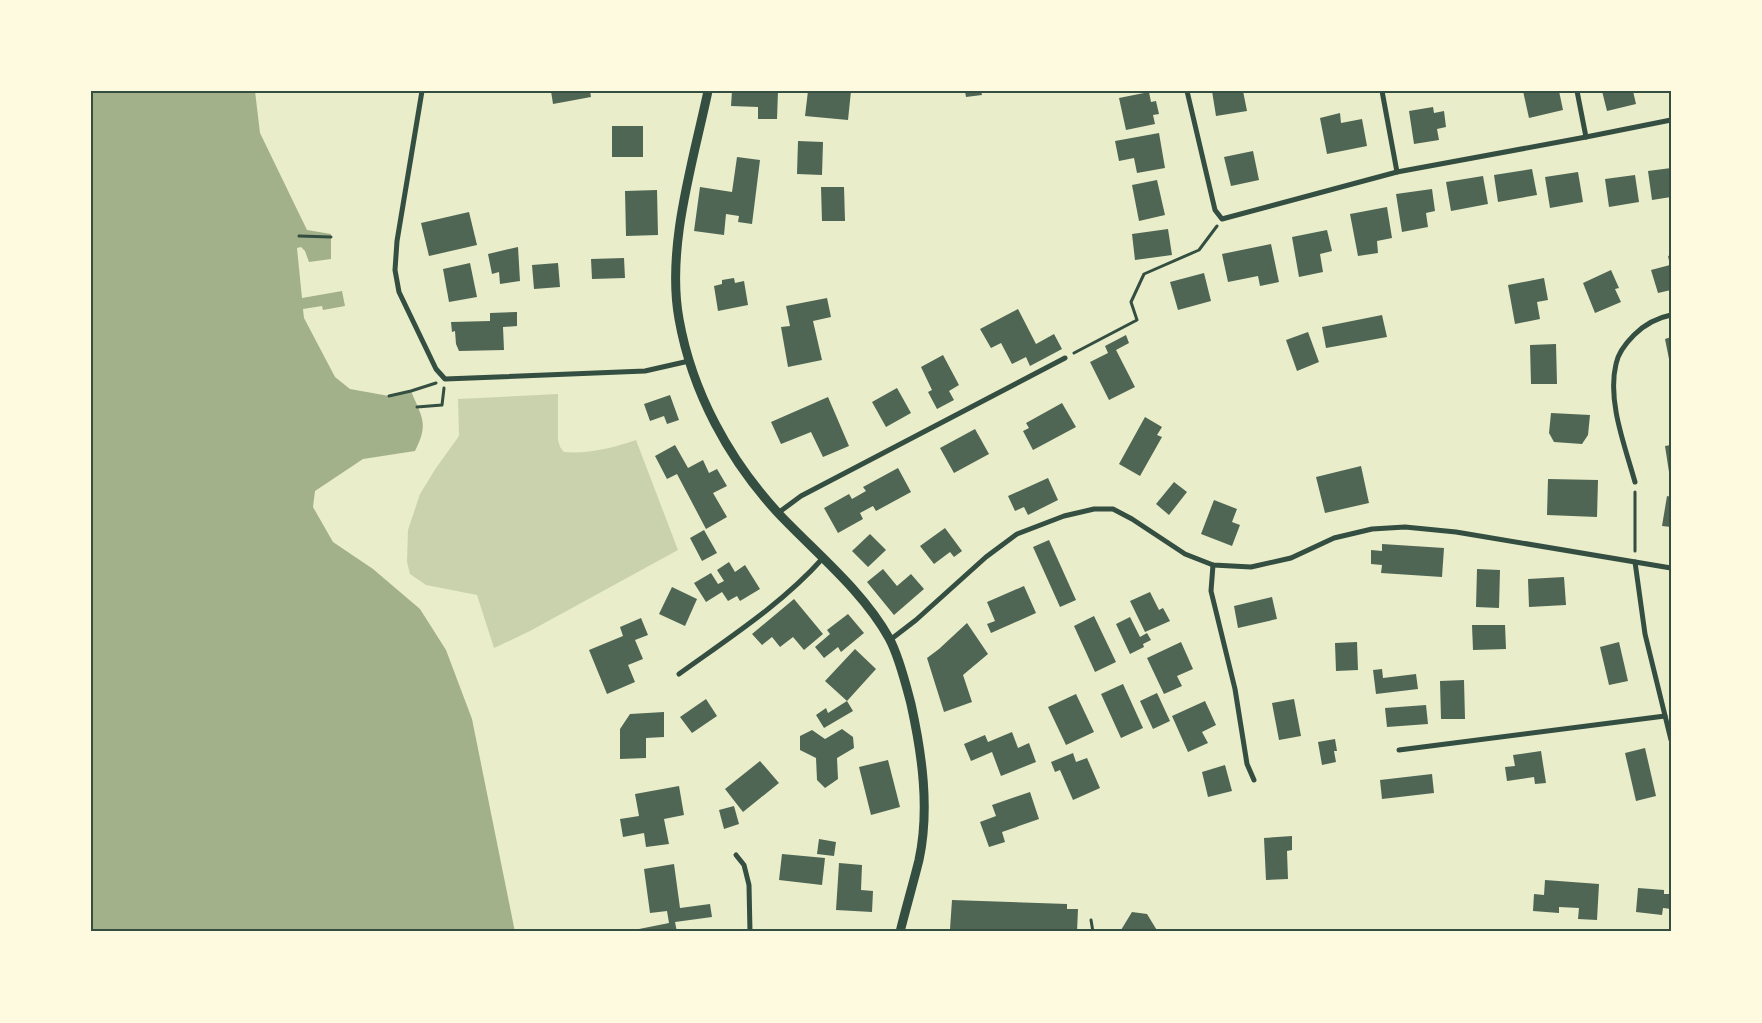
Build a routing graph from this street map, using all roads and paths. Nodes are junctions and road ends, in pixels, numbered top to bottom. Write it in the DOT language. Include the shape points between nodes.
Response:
graph roads {
  1 [pos="422,91"];
  2 [pos="708,91"];
  3 [pos="1187,91"];
  4 [pos="1382,91"];
  5 [pos="1577,91"];
  6 [pos="1671,120"];
  7 [pos="1586,136"];
  8 [pos="1397,172"];
  9 [pos="1210,233"];
  10 [pos="299,236"];
  11 [pos="331,238"];
  12 [pos="1671,314"];
  13 [pos="1065,358"];
  14 [pos="689,361"];
  15 [pos="445,380"];
  16 [pos="389,396"];
  17 [pos="417,407"];
  18 [pos="1635,482"];
  19 [pos="778,513"];
  20 [pos="823,558"];
  21 [pos="1635,562"];
  22 [pos="1213,565"];
  23 [pos="1671,568"];
  24 [pos="890,640"];
  25 [pos="679,674"];
  26 [pos="1665,716"];
  27 [pos="1671,740"];
  28 [pos="1399,750"];
  29 [pos="1254,780"];
  30 [pos="736,855"];
  31 [pos="1091,920"];
  32 [pos="750,932"];
  33 [pos="900,932"];
  34 [pos="1093,932"];
  1 -- 15 [label="street" via="395,270 399,292 436,369"];
  2 -- 14 [label="street" via="680,224 675,271 679,318"];
  3 -- 8 [label="street" via="1214,210 1222,219"];
  4 -- 8 [label="street"];
  5 -- 7 [label="street"];
  6 -- 7 [label="street"];
  7 -- 8 [label="street"];
  9 -- 13 [label="path" via="1199,250 1144,274 1131,302 1137,320"];
  10 -- 11 [label="path"];
  12 -- 18 [label="street" via="1643,326 1626,344 1616,363 1612,392"];
  13 -- 19 [label="street" via="801,496"];
  14 -- 15 [label="street" via="645,371"];
  14 -- 19 [label="street" via="710,413 734,459"];
  15 -- 16 [label="path"];
  15 -- 17 [label="path" via="442,405"];
  18 -- 21 [label="path"];
  19 -- 20 [label="street"];
  20 -- 24 [label="street" via="868,607"];
  20 -- 25 [label="street" via="772,606"];
  21 -- 22 [label="street" via="1456,532 1405,527 1372,529 1334,538 1292,558 1251,568"];
  21 -- 23 [label="street"];
  21 -- 26 [label="street" via="1645,634"];
  22 -- 24 [label="street" via="1185,554 1113,509 1094,509 1064,516 1017,534"];
  22 -- 29 [label="street" via="1212,591 1235,689 1247,764"];
  24 -- 33 [label="street" via="916,727 924,789 919,859"];
  26 -- 27 [label="street"];
  26 -- 28 [label="street"];
  30 -- 32 [label="street" via="744,865 749,884"];
  31 -- 34 [label="path"];
}
